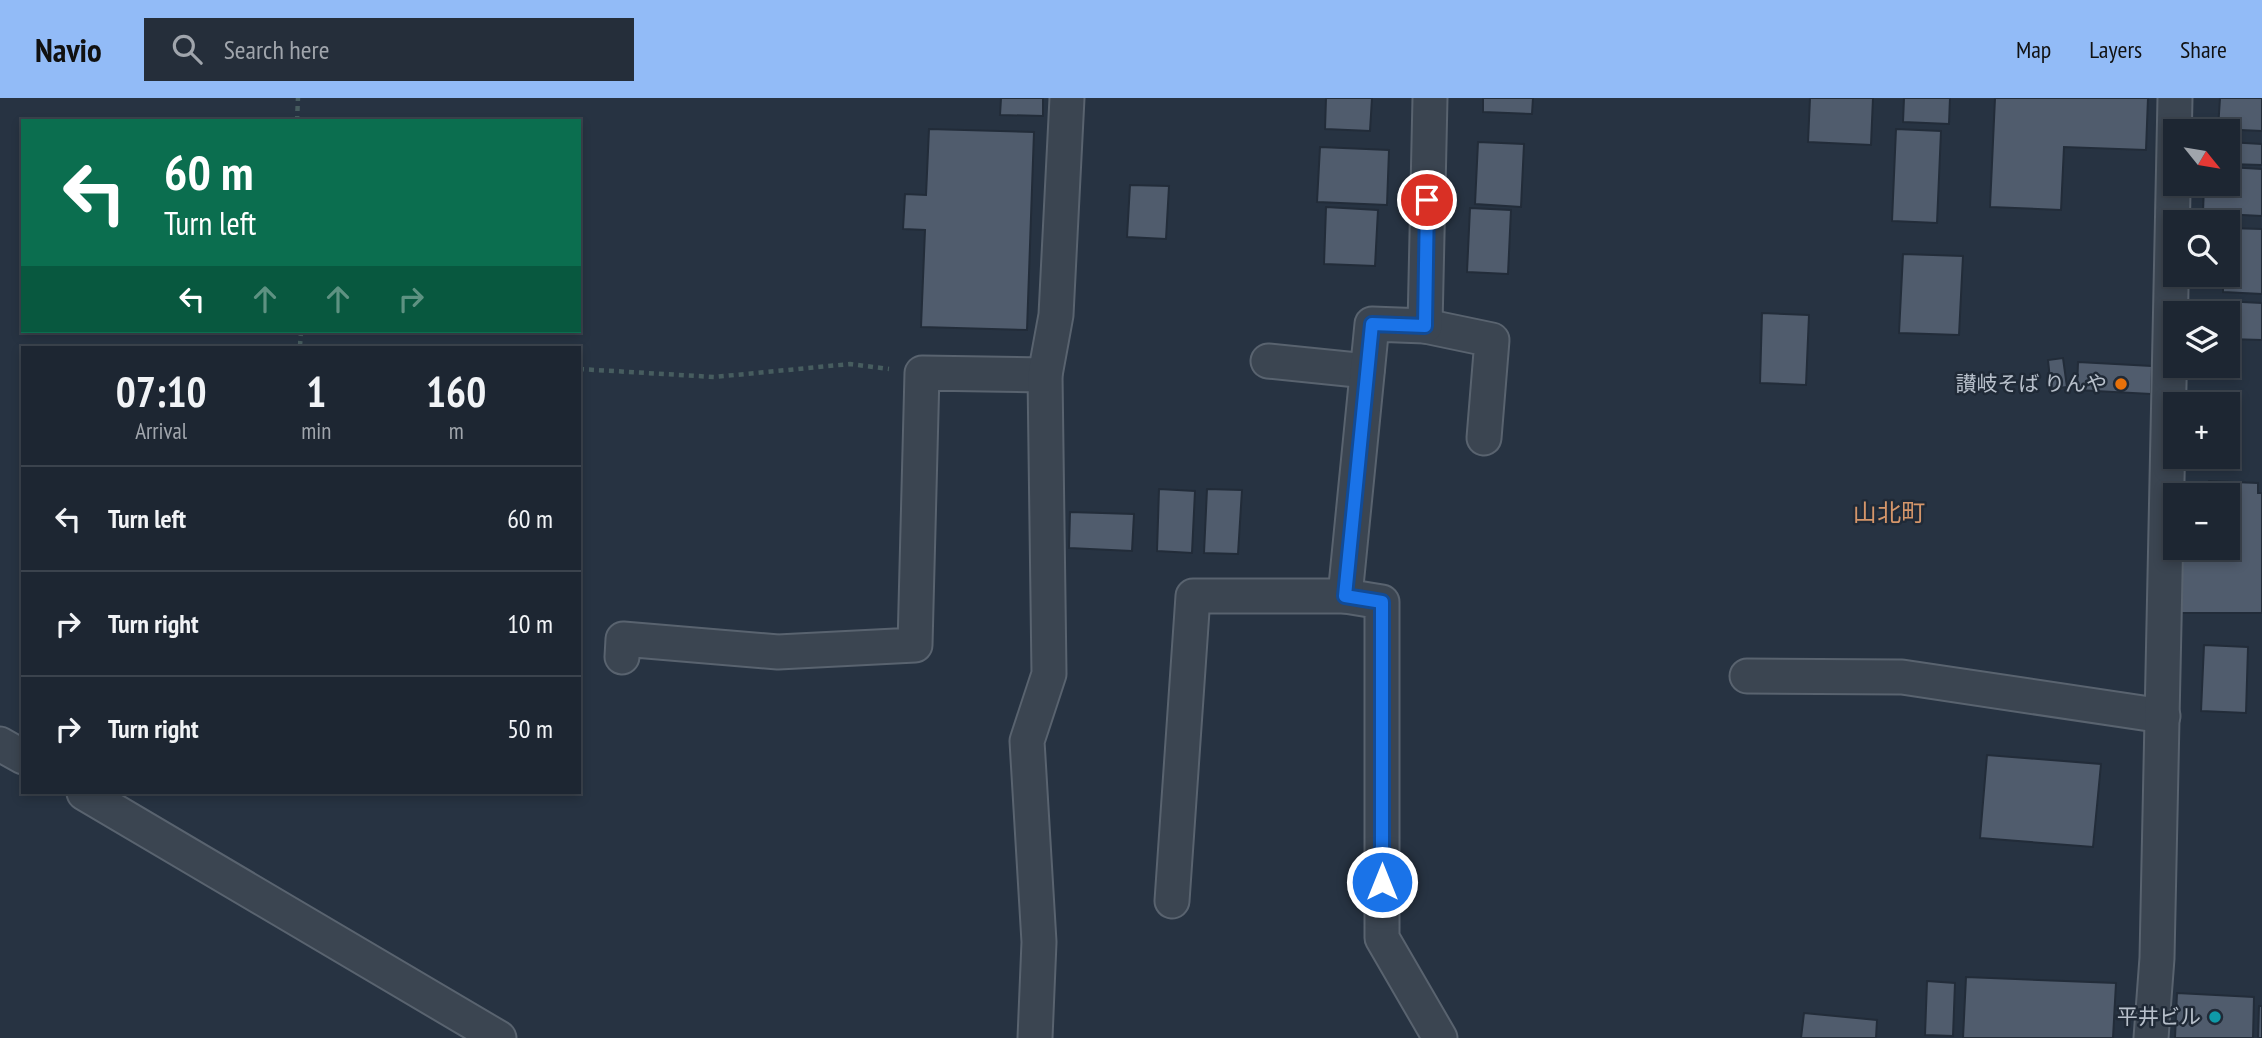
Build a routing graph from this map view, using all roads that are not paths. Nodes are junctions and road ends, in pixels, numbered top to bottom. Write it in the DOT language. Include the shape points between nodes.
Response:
graph roads {
  1 [pos="1067,98"];
  2 [pos="1430,98"];
  3 [pos="2175,98"];
  4 [pos="1425,326"];
  5 [pos="1268,361"];
  6 [pos="1367,371"];
  7 [pos="1045,375"];
  8 [pos="1484,438"];
  9 [pos="1345,596"];
  10 [pos="622,657"];
  11 [pos="1747,676"];
  12 [pos="2163,716"];
  13 [pos="0,744"];
  14 [pos="21,756"];
  15 [pos="85,794"];
  16 [pos="1172,901"];
  17 [pos="499,1038"];
  18 [pos="1035,1038"];
  19 [pos="1440,1038"];
  20 [pos="2151,1038"];
  1 -- 7 [label="street" via="1056,315"];
  2 -- 4 [label="street"];
  3 -- 12 [label="street"];
  4 -- 6 [label="street" via="1372,324"];
  4 -- 8 [label="street" via="1492,340"];
  5 -- 6 [label="street"];
  6 -- 9 [label="street"];
  7 -- 10 [label="street" via="922,373 915,645 778,652 623,639"];
  7 -- 18 [label="street" via="1049,674 1027,741 1039,942"];
  9 -- 16 [label="street" via="1193,596"];
  9 -- 19 [label="street" via="1382,602 1382,938"];
  11 -- 12 [label="street" via="1902,677"];
  12 -- 20 [label="street"];
  13 -- 14 [label="street"];
  15 -- 17 [label="street"];
}
